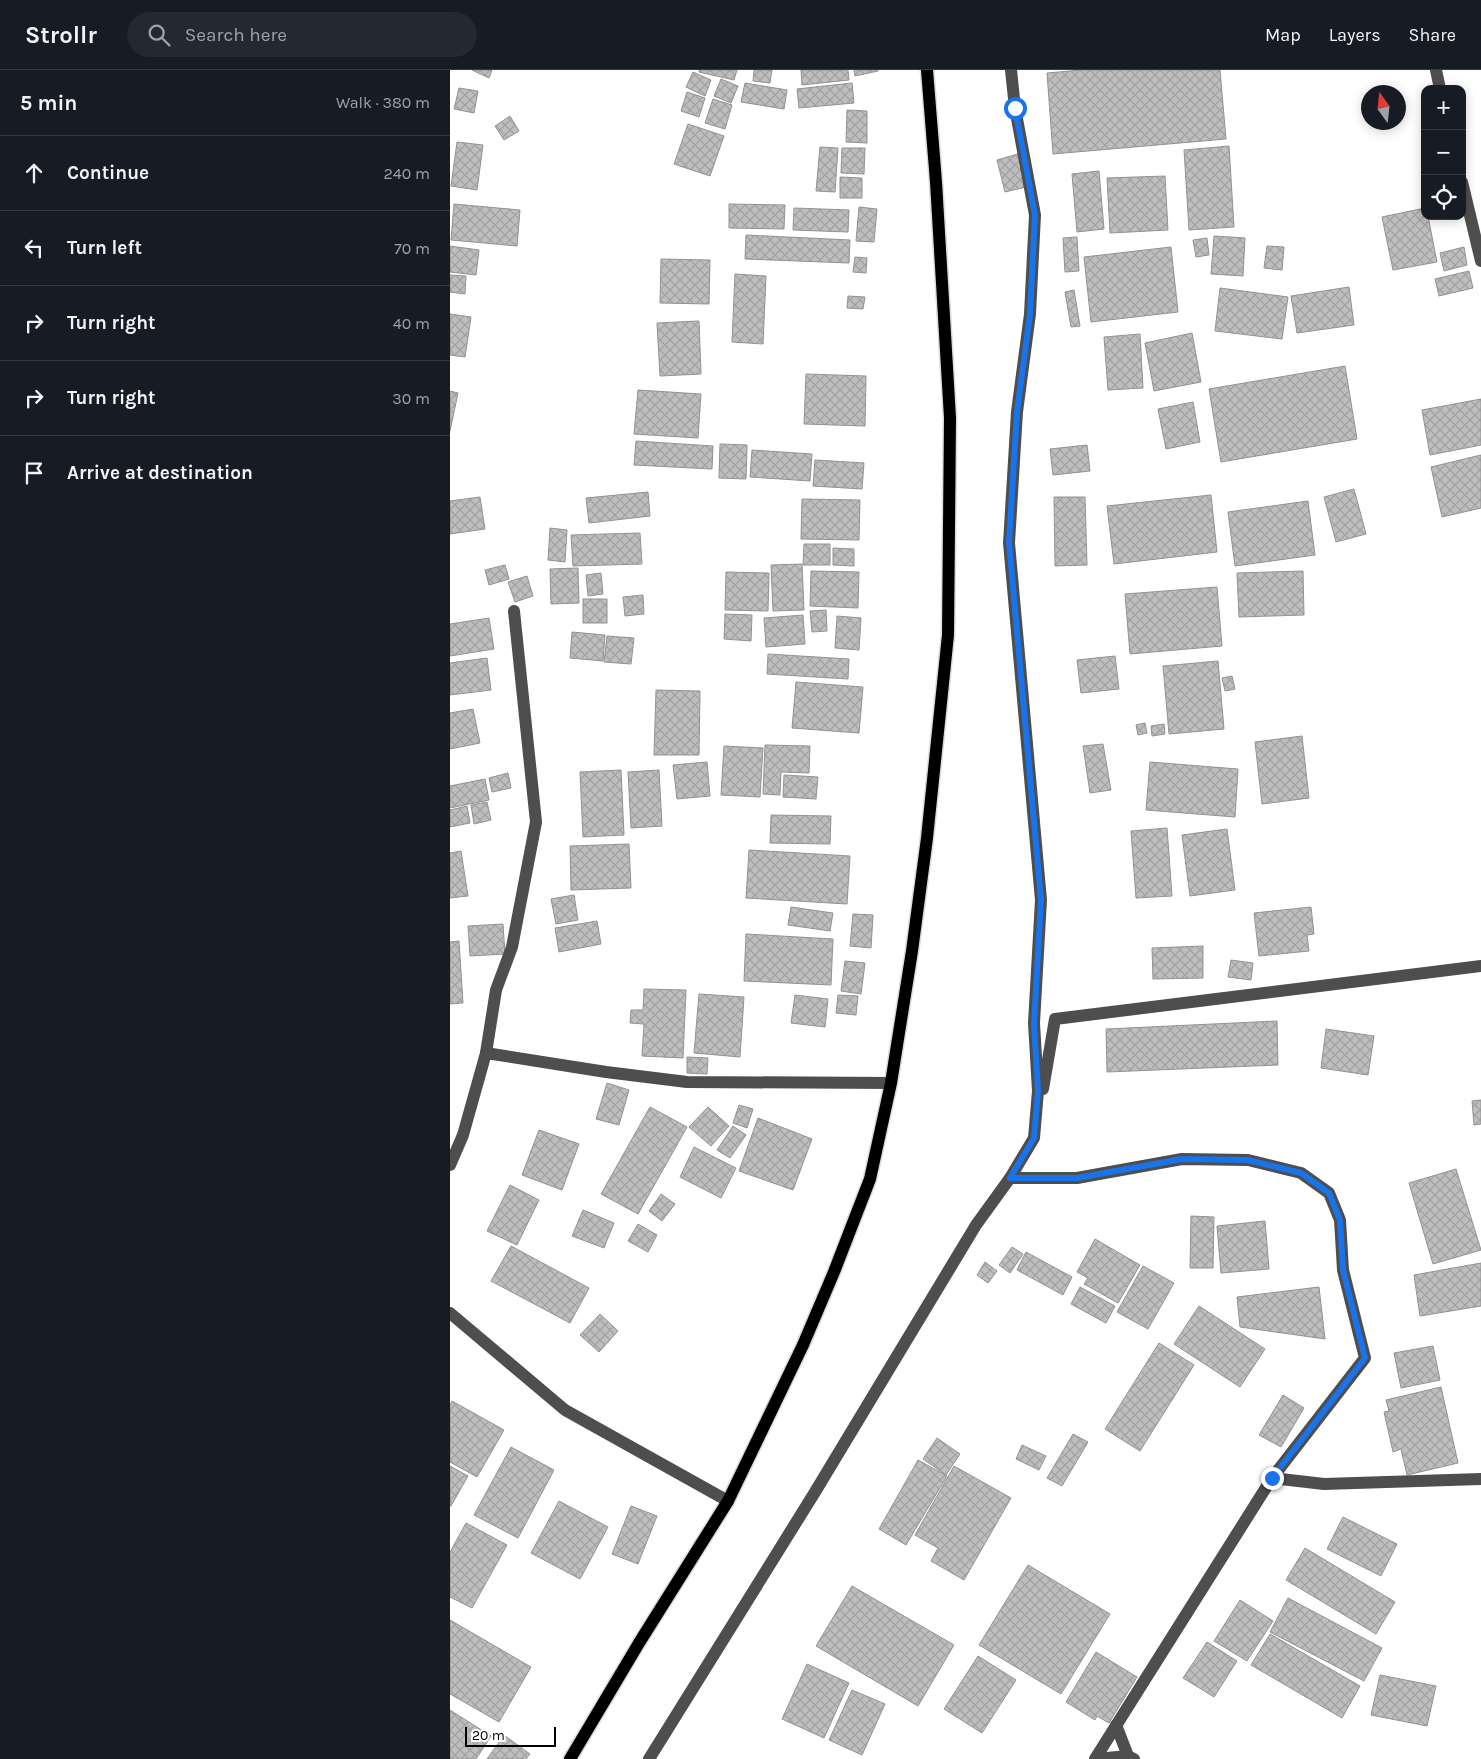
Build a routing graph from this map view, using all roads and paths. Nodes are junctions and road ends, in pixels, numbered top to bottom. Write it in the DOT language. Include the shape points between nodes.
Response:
graph roads {
  1 [pos="927,70"];
  2 [pos="1011,70"];
  3 [pos="1436,70"];
  4 [pos="1439,85"];
  5 [pos="1466,199"];
  6 [pos="1481,261"];
  7 [pos="514,611"];
  8 [pos="1481,966"];
  9 [pos="486,1053"];
  10 [pos="891,1083"];
  11 [pos="1034,1138"];
  12 [pos="450,1165"];
  13 [pos="1010,1178"];
  14 [pos="450,1313"];
  15 [pos="1272,1478"];
  16 [pos="1481,1479"];
  17 [pos="728,1501"];
  18 [pos="1116,1725"];
  19 [pos="1131,1758"];
  20 [pos="570,1759"];
  21 [pos="649,1759"];
  22 [pos="1096,1759"];
  1 -- 10 [label="main road" via="950,418 948,635 927,838"];
  2 -- 11 [label="street" via="1035,215 1030,314 1017,412 1009,542 1041,900 1034,1024 1038,1091"];
  3 -- 4 [label="street"];
  5 -- 6 [label="street"];
  7 -- 9 [label="street" via="536,822 512,947 496,990"];
  8 -- 11 [label="street" via="1055,1019"];
  9 -- 10 [label="street" via="687,1082"];
  9 -- 12 [label="street" via="463,1135"];
  10 -- 17 [label="main road" via="870,1179 834,1272 803,1345"];
  11 -- 13 [label="street"];
  13 -- 15 [label="street" via="1077,1178 1182,1159 1248,1160 1301,1173 1329,1193 1340,1220 1343,1270 1365,1358"];
  13 -- 21 [label="street" via="976,1224"];
  14 -- 17 [label="street" via="565,1410"];
  15 -- 16 [label="street" via="1324,1484"];
  15 -- 18 [label="street"];
  17 -- 20 [label="main road"];
  18 -- 19 [label="street"];
  18 -- 22 [label="street"];
  19 -- 22 [label="street"];
}
